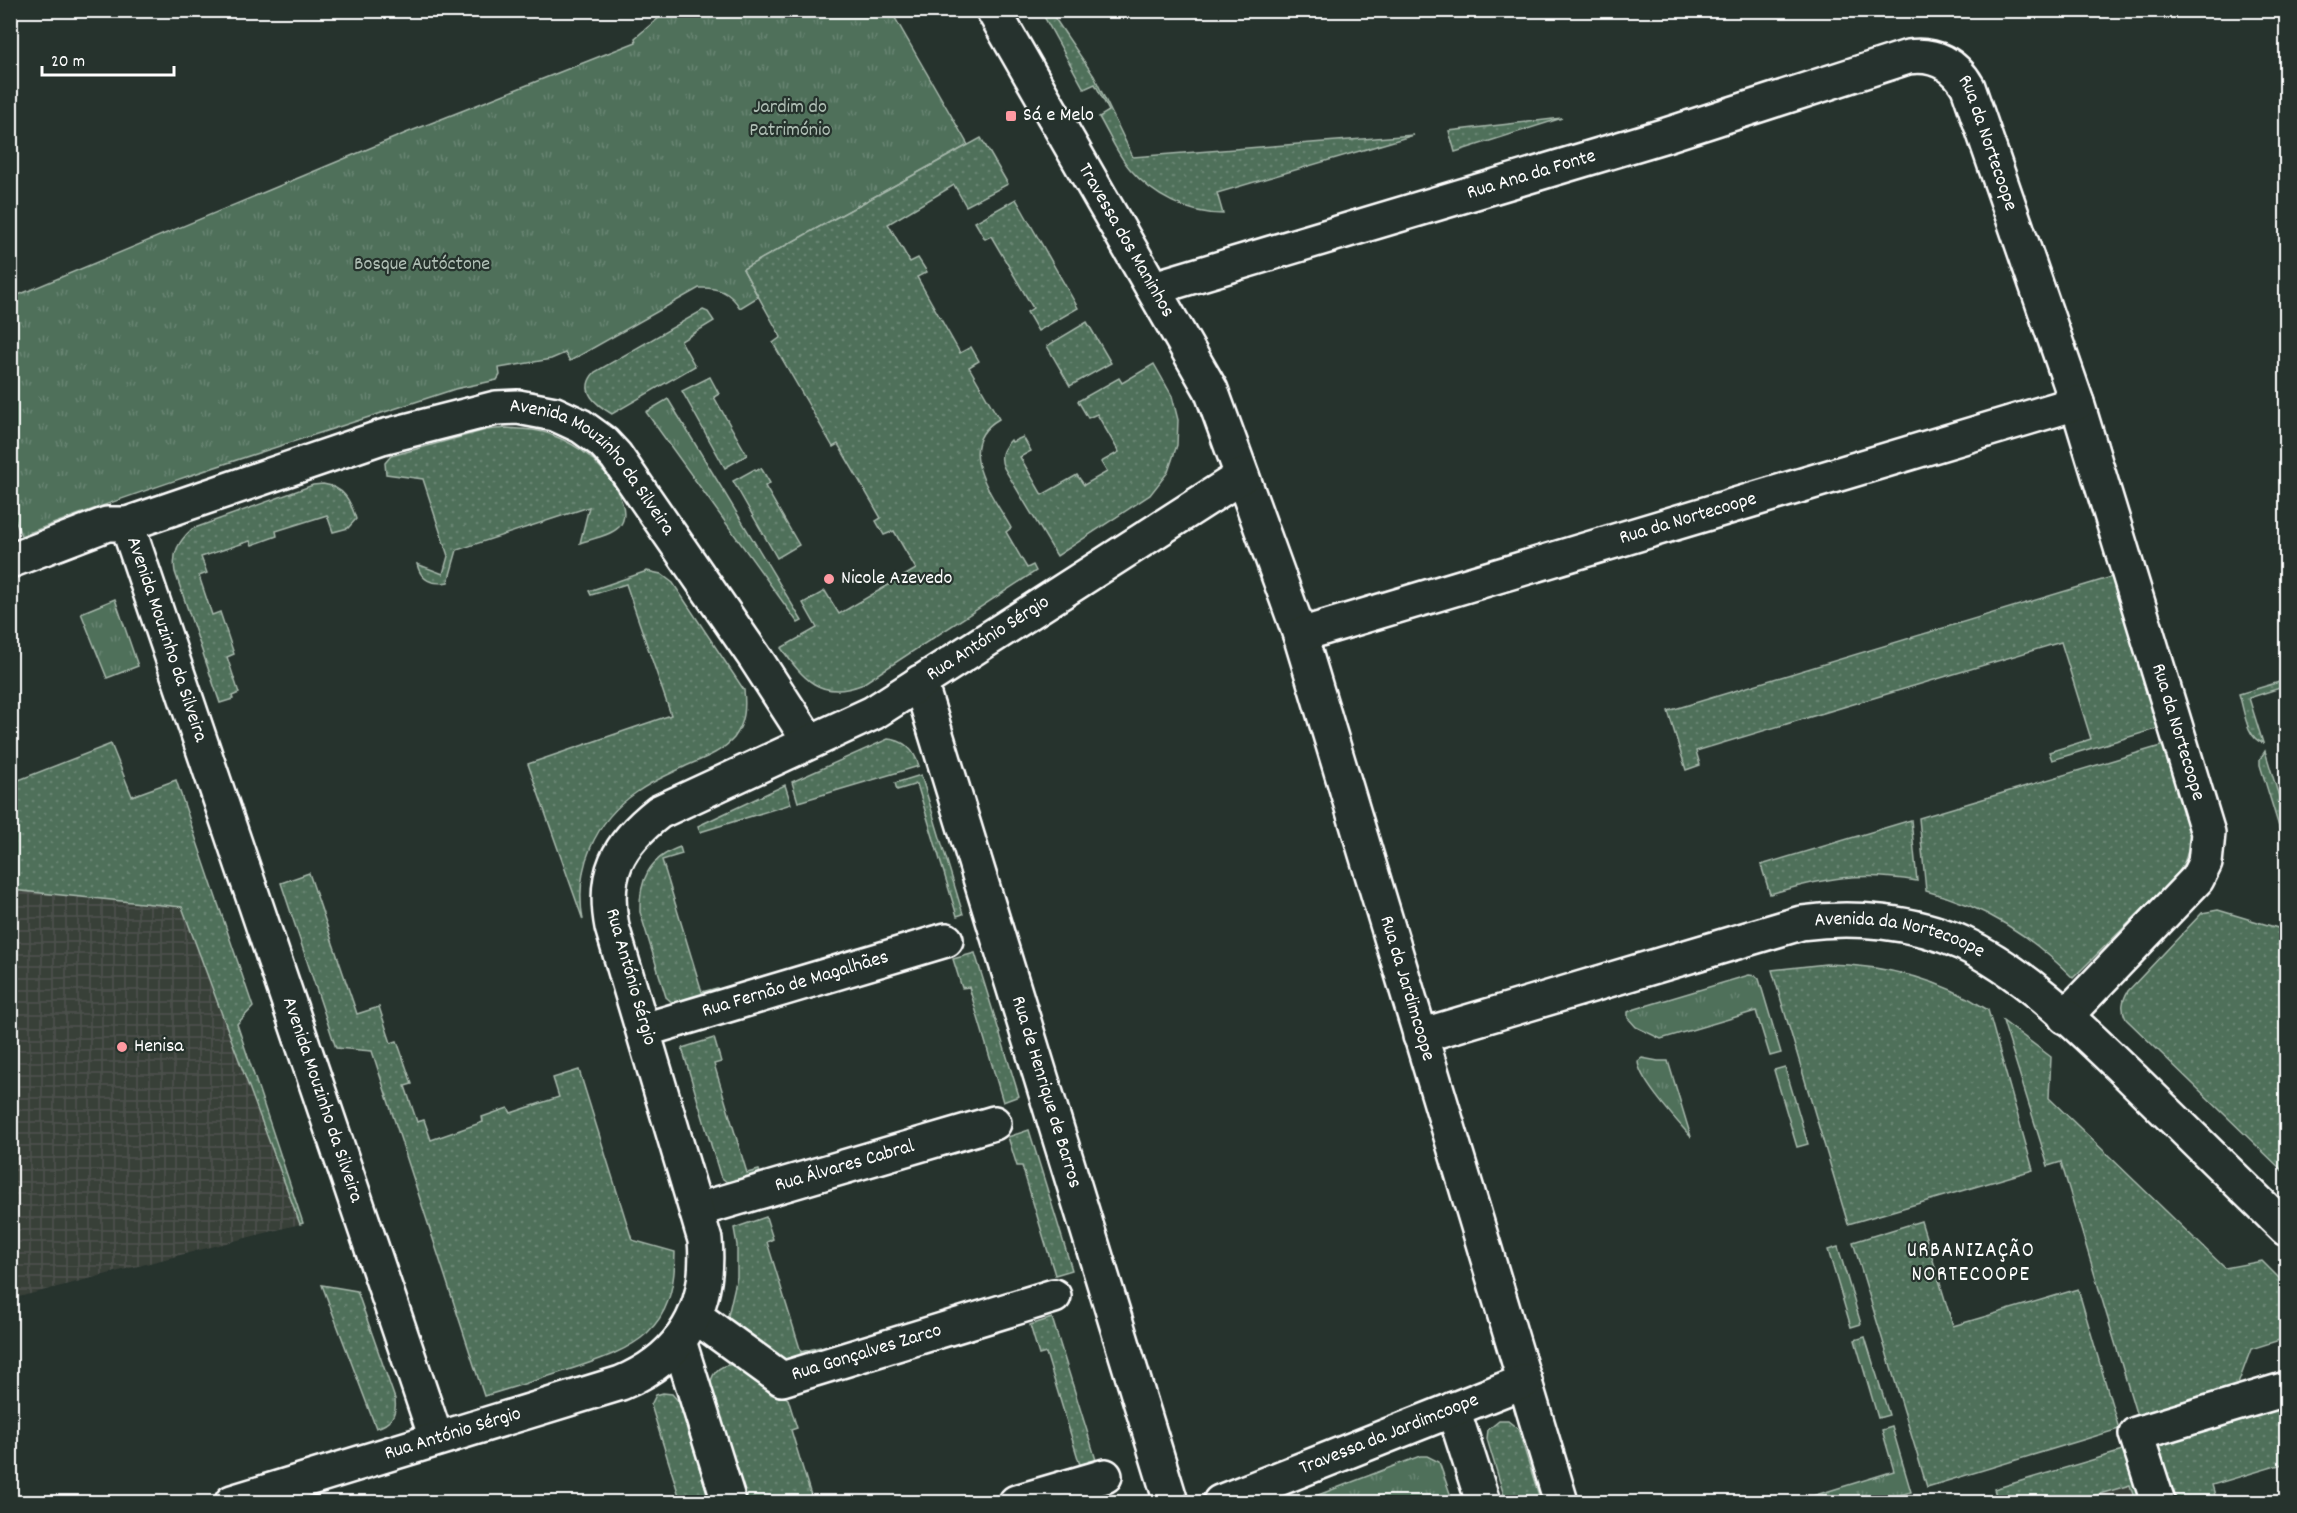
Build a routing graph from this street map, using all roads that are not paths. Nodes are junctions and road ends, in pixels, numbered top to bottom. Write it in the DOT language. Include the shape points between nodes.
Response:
graph roads {
  1 [pos="993,10"];
  2 [pos="1908,57"];
  3 [pos="1154,288"];
  4 [pos="2077,403"];
  5 [pos="1242,476"];
  6 [pos="127,524"];
  7 [pos="10,561"];
  8 [pos="1300,634"];
  9 [pos="920,682"];
  10 [pos="809,741"];
  11 [pos="946,940"];
  12 [pos="2065,1017"];
  13 [pos="644,1030"];
  14 [pos="1420,1036"];
  15 [pos="994,1123"];
  16 [pos="697,1210"];
  17 [pos="2286,1229"];
  18 [pos="1054,1296"];
  19 [pos="686,1341"];
  20 [pos="1525,1381"];
  21 [pos="2286,1389"];
  22 [pos="1453,1409"];
  23 [pos="436,1438"];
  24 [pos="1105,1476"];
  25 [pos="232,1503"];
  26 [pos="729,1503"];
  27 [pos="1016,1503"];
  28 [pos="1170,1503"];
  29 [pos="1220,1503"];
  30 [pos="1483,1503"];
  31 [pos="1561,1503"];
  32 [pos="2158,1503"];
  1 -- 3 [label="street, Travessa dos Maninhos"];
  2 -- 3 [label="street, Rua Ana da Fonte" via="1663,136"];
  2 -- 4 [label="street, Rua da Nortecoope" via="1931,57 1948,63 1968,87"];
  3 -- 5 [label="street, Travessa dos Maninhos" via="1211,390"];
  4 -- 8 [label="street, Rua da Nortecoope"];
  4 -- 12 [label="street, Rua da Nortecoope" via="2206,822 2208,843 2205,863 2188,891"];
  5 -- 8 [label="street, Rua da Jardimcoope"];
  5 -- 9 [label="street, Rua António Sérgio"];
  6 -- 7 [label="street" via="107,524"];
  6 -- 10 [label="street, Avenida Mouzinho da Silveira" via="382,437 471,413 518,407 555,414 581,426 616,456"];
  6 -- 23 [label="street, Avenida Mouzinho da Silveira"];
  8 -- 14 [label="street, Rua da Jardimcoope"];
  9 -- 10 [label="street, Rua António Sérgio" via="873,713"];
  9 -- 28 [label="street, Rua de Henrique de Barros"];
  10 -- 13 [label="street, Rua António Sérgio" via="659,812 626,844 609,882 608,902"];
  11 -- 13 [label="street, Rua Fernão de Magalhães"];
  12 -- 14 [label="street, Avenida da Nortecoope" via="2008,968 1960,942 1915,928 1851,920 1810,922 1779,929"];
  12 -- 17 [label="street, Avenida da Nortecoope"];
  13 -- 16 [label="street, Rua António Sérgio"];
  14 -- 20 [label="street, Rua da Jardimcoope"];
  15 -- 16 [label="street, Rua Álvares Cabral"];
  16 -- 19 [label="street, Rua António Sérgio" via="705,1240 706,1278"];
  18 -- 19 [label="street, Rua Gonçalves Zarco" via="782,1378"];
  19 -- 23 [label="street, Rua António Sérgio" via="648,1370 621,1383"];
  19 -- 26 [label="street"];
  20 -- 22 [label="street, Travessa da Jardimcoope"];
  20 -- 31 [label="street, Rua da Jardimcoope"];
  21 -- 32 [label="street" via="2136,1434"];
  22 -- 29 [label="street, Travessa da Jardimcoope"];
  22 -- 30 [label="street"];
  23 -- 25 [label="street, Rua António Sérgio"];
  24 -- 27 [label="street"];
}
